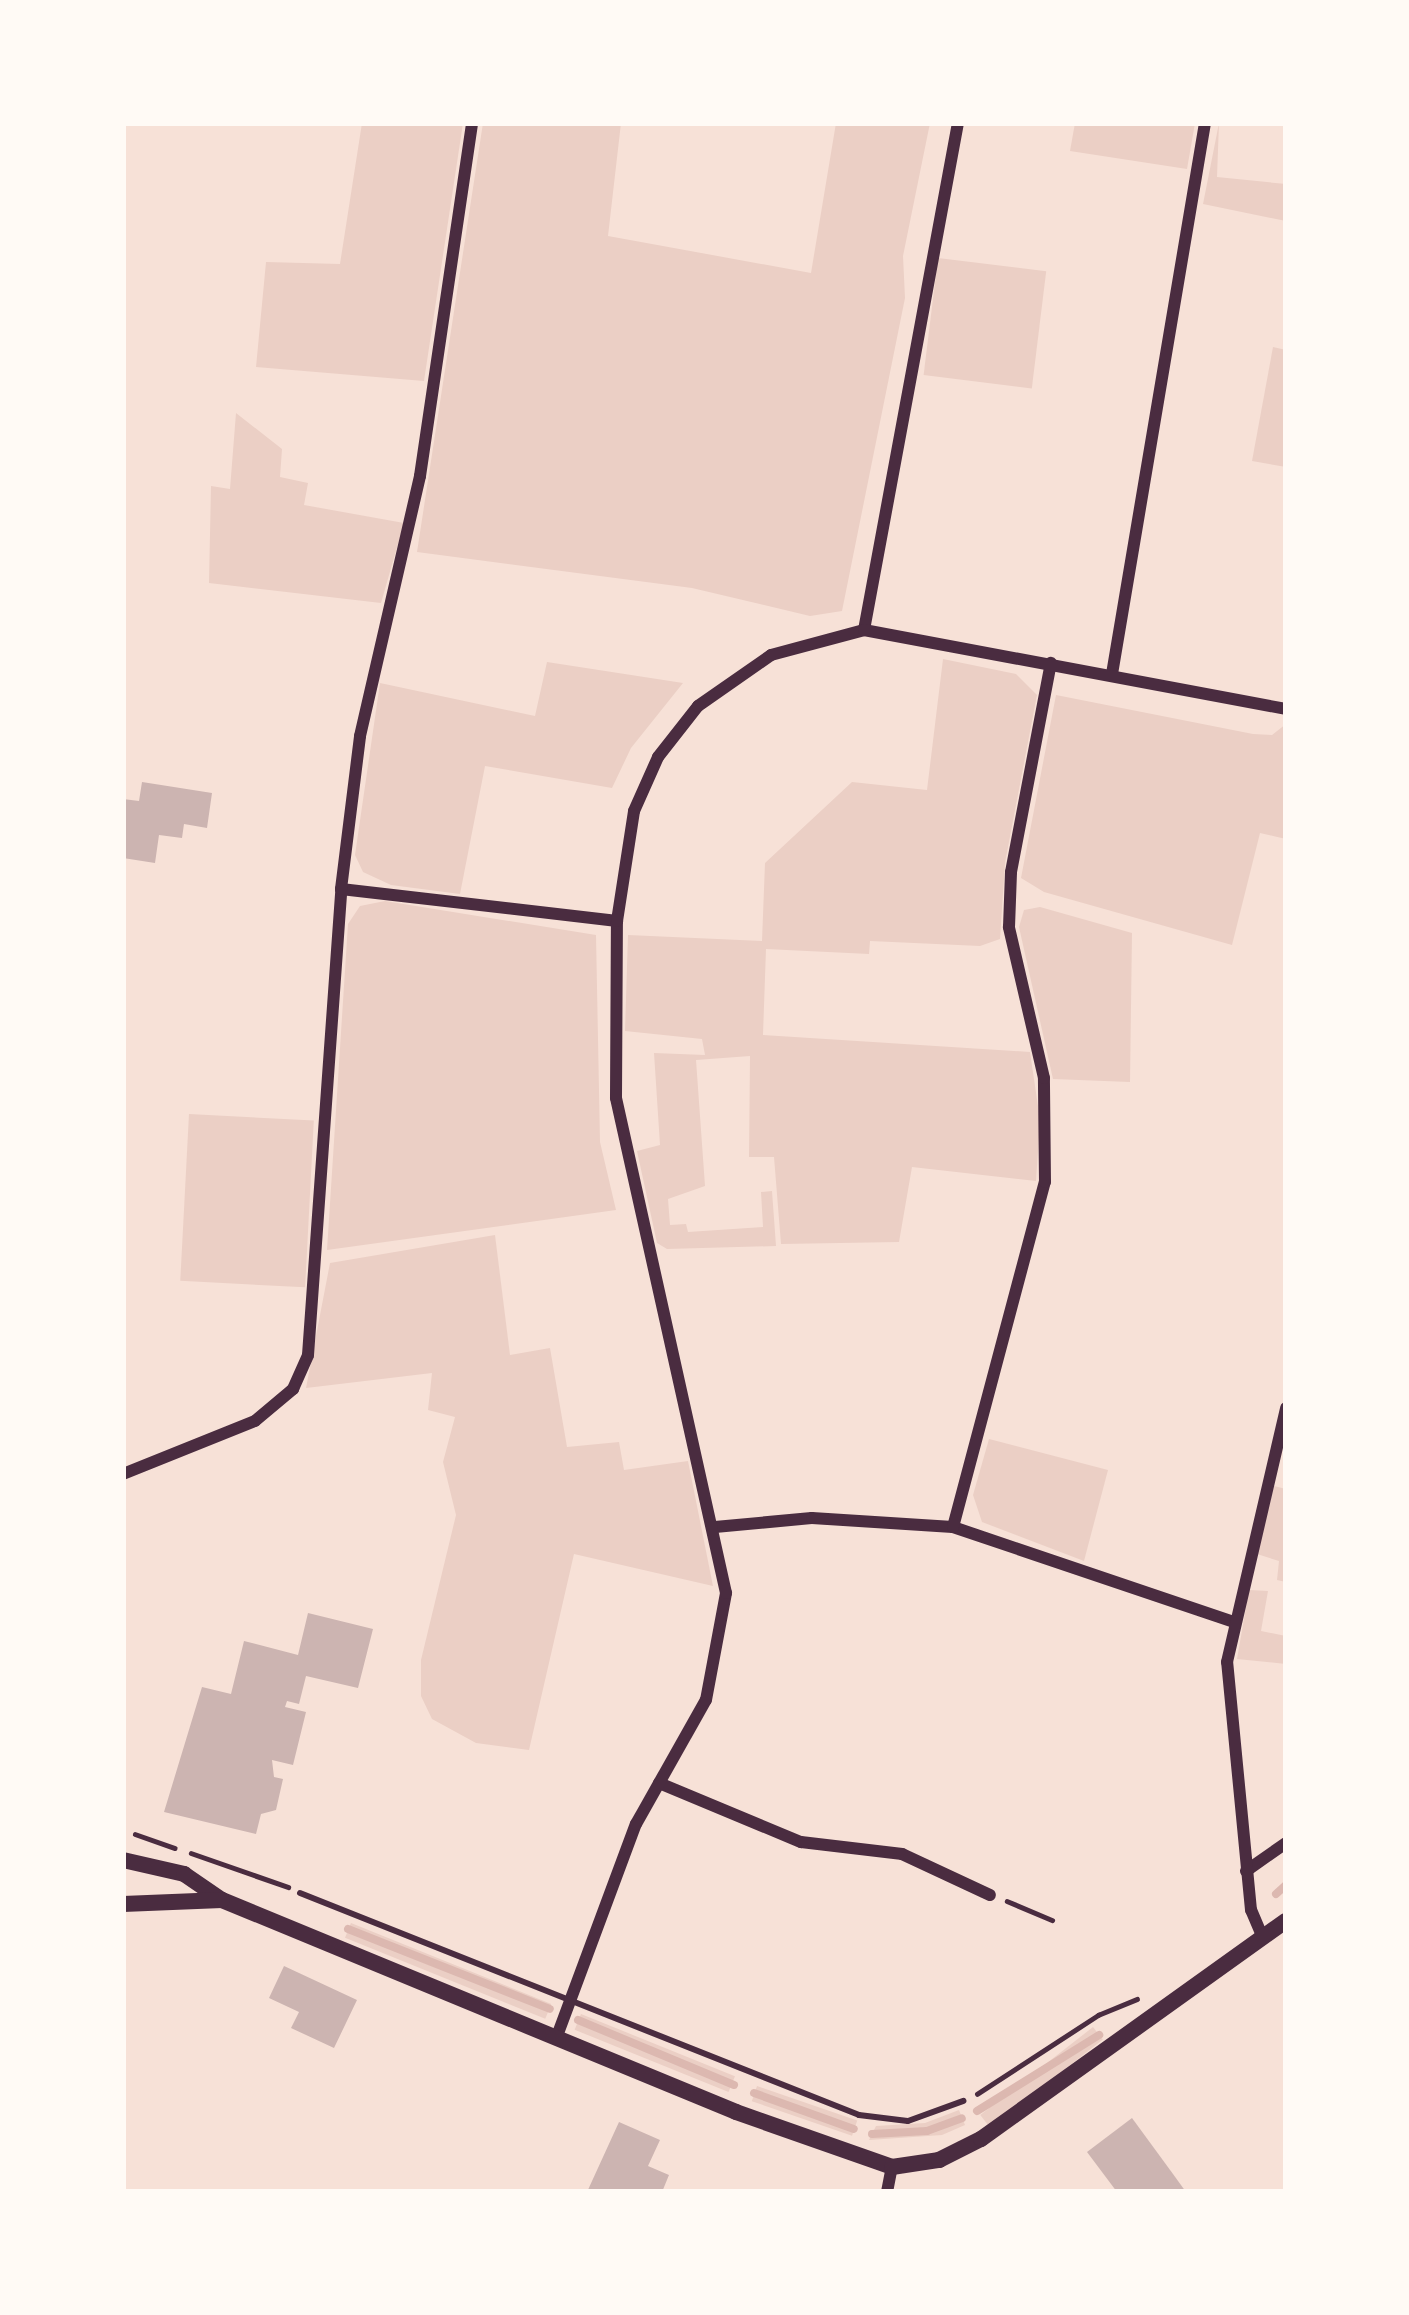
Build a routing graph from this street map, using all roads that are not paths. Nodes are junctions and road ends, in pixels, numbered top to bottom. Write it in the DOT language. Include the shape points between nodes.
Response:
graph roads {
  1 [pos="472,123"];
  2 [pos="958,123"];
  3 [pos="1205,123"];
  4 [pos="864,630"];
  5 [pos="1051,664"];
  6 [pos="1112,674"];
  7 [pos="1286,709"];
  8 [pos="341,889"];
  9 [pos="617,921"];
  10 [pos="1286,1408"];
  11 [pos="123,1474"];
  12 [pos="716,1527"];
  13 [pos="953,1527"];
  14 [pos="1231,1622"];
  15 [pos="658,1784"];
  16 [pos="1286,1843"];
  17 [pos="123,1860"];
  18 [pos="1246,1871"];
  19 [pos="300,1893"];
  20 [pos="991,1895"];
  21 [pos="222,1900"];
  22 [pos="123,1904"];
  23 [pos="1286,1921"];
  24 [pos="1263,1938"];
  25 [pos="569,2004"];
  26 [pos="557,2036"];
  27 [pos="963,2101"];
  28 [pos="892,2168"];
  29 [pos="887,2192"];
  1 -- 8 [label="street" via="421,476 370,671"];
  2 -- 4 [label="street"];
  3 -- 6 [label="street"];
  4 -- 5 [label="street"];
  4 -- 9 [label="street" via="771,655 686,719 639,797"];
  5 -- 6 [label="street"];
  5 -- 13 [label="street" via="1011,872 1009,927 1044,1078 1046,1169"];
  6 -- 7 [label="street"];
  8 -- 9 [label="street"];
  8 -- 11 [label="street" via="301,1374 255,1421"];
  9 -- 12 [label="street" via="616,1098"];
  10 -- 14 [label="street"];
  12 -- 13 [label="street" via="812,1518"];
  12 -- 15 [label="street" via="726,1593 719,1653 706,1700"];
  13 -- 14 [label="street"];
  14 -- 18 [label="street" via="1226,1662"];
  15 -- 20 [label="street" via="801,1841 902,1854"];
  15 -- 25 [label="street"];
  16 -- 18 [label="street"];
  17 -- 21 [label="main road" via="184,1874"];
  18 -- 24 [label="street"];
  19 -- 25 [label="lane"];
  21 -- 22 [label="main road"];
  21 -- 26 [label="main road"];
  23 -- 24 [label="main road"];
  24 -- 28 [label="main road" via="981,2139 939,2160"];
  25 -- 26 [label="street"];
  25 -- 27 [label="lane" via="877,2120 924,2118"];
  26 -- 28 [label="main road"];
  28 -- 29 [label="street"];
}
